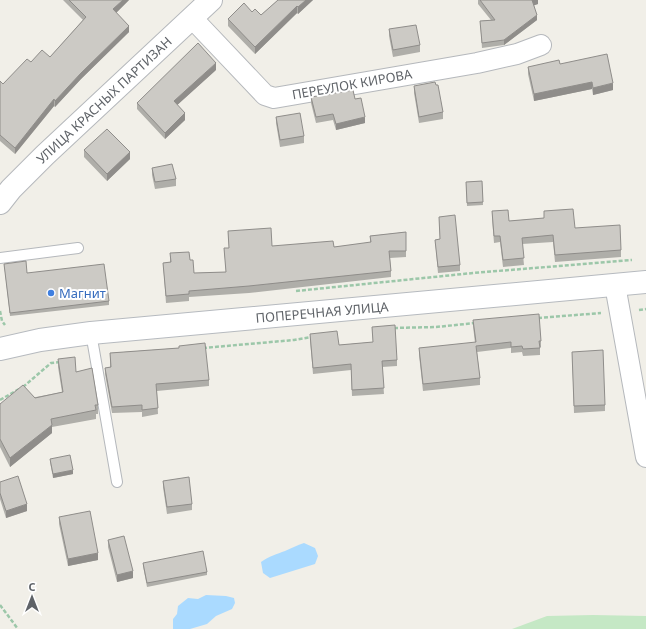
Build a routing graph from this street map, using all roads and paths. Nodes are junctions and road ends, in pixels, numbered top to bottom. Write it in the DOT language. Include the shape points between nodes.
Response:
graph roads {
  1 [pos="211,0"];
  2 [pos="192,18"];
  3 [pos="541,45"];
  4 [pos="0,203"];
  5 [pos="78,248"];
  6 [pos="0,258"];
  7 [pos="646,282"];
  8 [pos="615,285"];
  9 [pos="646,310"];
  10 [pos="619,312"];
  11 [pos="537,318"];
  12 [pos="475,323"];
  13 [pos="389,329"];
  14 [pos="91,333"];
  15 [pos="314,337"];
  16 [pos="196,348"];
  17 [pos="0,349"];
  18 [pos="95,358"];
  19 [pos="0,400"];
  20 [pos="646,457"];
  21 [pos="117,482"];
  22 [pos="0,605"];
  23 [pos="18,629"];
  1 -- 2 [label="main road, УЛИЦА КРАСНЫХ ПАРТИЗАН"];
  2 -- 3 [label="street, ПЕРЕУЛОК КИРОВА" via="265,95 274,98 477,63 517,54"];
  2 -- 4 [label="main road, УЛИЦА КРАСНЫХ ПАРТИЗАН" via="45,155"];
  5 -- 6 [label="lane"];
  7 -- 8 [label="main road, ПОПЕРЕЧНАЯ УЛИЦА"];
  8 -- 10 [label="street"];
  8 -- 14 [label="main road, ПОПЕРЕЧНАЯ УЛИЦА"];
  9 -- 10 [label="path"];
  10 -- 11 [label="path"];
  10 -- 20 [label="street"];
  12 -- 13 [label="path"];
  14 -- 17 [label="main road, ПОПЕРЕЧНАЯ УЛИЦА"];
  14 -- 18 [label="lane"];
  15 -- 16 [label="path"];
  18 -- 19 [label="path" via="51,362 27,384"];
  18 -- 21 [label="lane"];
  22 -- 23 [label="path"];
}
